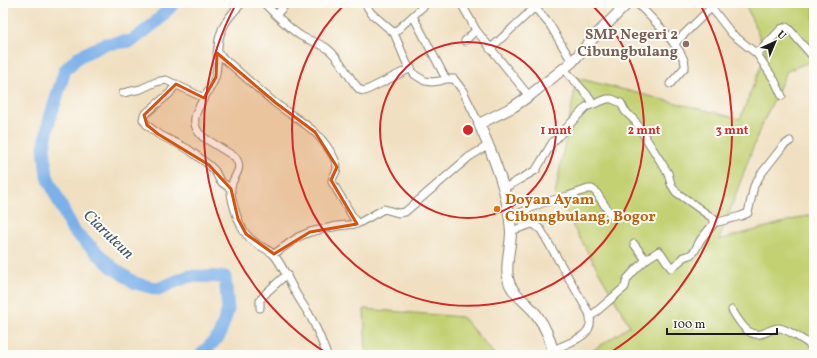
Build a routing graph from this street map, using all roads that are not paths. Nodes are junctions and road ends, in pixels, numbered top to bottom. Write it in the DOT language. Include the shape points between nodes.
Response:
graph roads {
  1 [pos="242,3"];
  2 [pos="264,3"];
  3 [pos="287,3"];
  4 [pos="365,3"];
  5 [pos="427,3"];
  6 [pos="461,3"];
  7 [pos="628,3"];
  8 [pos="637,3"];
  9 [pos="532,4"];
  10 [pos="713,5"];
  11 [pos="276,14"];
  12 [pos="413,16"];
  13 [pos="476,30"];
  14 [pos="394,33"];
  15 [pos="465,42"];
  16 [pos="674,44"];
  17 [pos="490,48"];
  18 [pos="218,53"];
  19 [pos="757,54"];
  20 [pos="814,58"];
  21 [pos="572,62"];
  22 [pos="411,68"];
  23 [pos="564,69"];
  24 [pos="446,78"];
  25 [pos="176,84"];
  26 [pos="670,84"];
  27 [pos="123,93"];
  28 [pos="529,96"];
  29 [pos="782,96"];
  30 [pos="204,98"];
  31 [pos="593,104"];
  32 [pos="480,124"];
  33 [pos="790,141"];
  34 [pos="489,145"];
  35 [pos="231,189"];
  36 [pos="503,189"];
  37 [pos="611,215"];
  38 [pos="509,218"];
  39 [pos="716,221"];
  40 [pos="357,224"];
  41 [pos="511,232"];
  42 [pos="634,244"];
  43 [pos="274,254"];
  44 [pos="646,260"];
  45 [pos="287,274"];
  46 [pos="260,308"];
  47 [pos="732,310"];
  48 [pos="590,317"];
  49 [pos="814,348"];
  50 [pos="554,353"];
  51 [pos="327,355"];
  1 -- 18 [label="street" via="228,17 221,31"];
  2 -- 11 [label="street"];
  3 -- 11 [label="street"];
  4 -- 14 [label="street" via="371,13"];
  5 -- 12 [label="street"];
  6 -- 13 [label="street"];
  7 -- 21 [label="street"];
  8 -- 16 [label="street"];
  9 -- 17 [label="street"];
  9 -- 21 [label="street" via="550,25"];
  10 -- 16 [label="street"];
  10 -- 19 [label="street" via="732,34"];
  11 -- 22 [label="street" via="302,36 327,48 360,90 365,91"];
  12 -- 14 [label="street"];
  12 -- 24 [label="street"];
  13 -- 15 [label="street"];
  13 -- 17 [label="street"];
  14 -- 22 [label="street"];
  16 -- 26 [label="street" via="682,55 685,67"];
  17 -- 28 [label="street"];
  18 -- 30 [label="street" via="216,77"];
  18 -- 40 [label="street" via="276,104 315,132 334,157 337,167 332,182"];
  19 -- 20 [label="street" via="786,27"];
  19 -- 29 [label="street"];
  21 -- 23 [label="street"];
  22 -- 24 [label="street" via="415,75 425,81 440,81"];
  23 -- 28 [label="street"];
  23 -- 31 [label="street"];
  24 -- 32 [label="street" via="456,81"];
  25 -- 27 [label="street" via="166,80"];
  25 -- 30 [label="street"];
  25 -- 35 [label="street" via="170,93 144,115 143,119 158,134 188,149 209,165 220,181"];
  28 -- 32 [label="street"];
  30 -- 35 [label="street" via="195,114 196,128 199,134 237,160 238,171"];
  31 -- 36 [label="street" via="586,107 552,143 536,170"];
  31 -- 39 [label="street" via="607,99 621,104 646,136 676,192"];
  32 -- 34 [label="street"];
  33 -- 39 [label="street" via="761,174 754,186 748,212 742,216"];
  34 -- 36 [label="street"];
  34 -- 40 [label="street" via="469,157 405,212 384,209"];
  35 -- 43 [label="street" via="238,219 244,231 257,244"];
  36 -- 38 [label="street"];
  37 -- 38 [label="street" via="596,192 588,189 542,203"];
  38 -- 41 [label="street"];
  39 -- 44 [label="street" via="694,252 683,257 671,268 659,251"];
  40 -- 43 [label="street" via="310,232"];
  41 -- 48 [label="street" via="532,224 541,230"];
  41 -- 50 [label="street" via="508,278 514,290 543,325 550,337"];
  42 -- 44 [label="street"];
  43 -- 45 [label="street"];
  44 -- 48 [label="street" via="627,279 625,287"];
  45 -- 46 [label="street" via="260,300"];
  45 -- 51 [label="street" via="297,296 310,315"];
  47 -- 49 [label="street" via="745,328 753,334 782,328"];
  48 -- 50 [label="street" via="590,326 585,334"];
}
